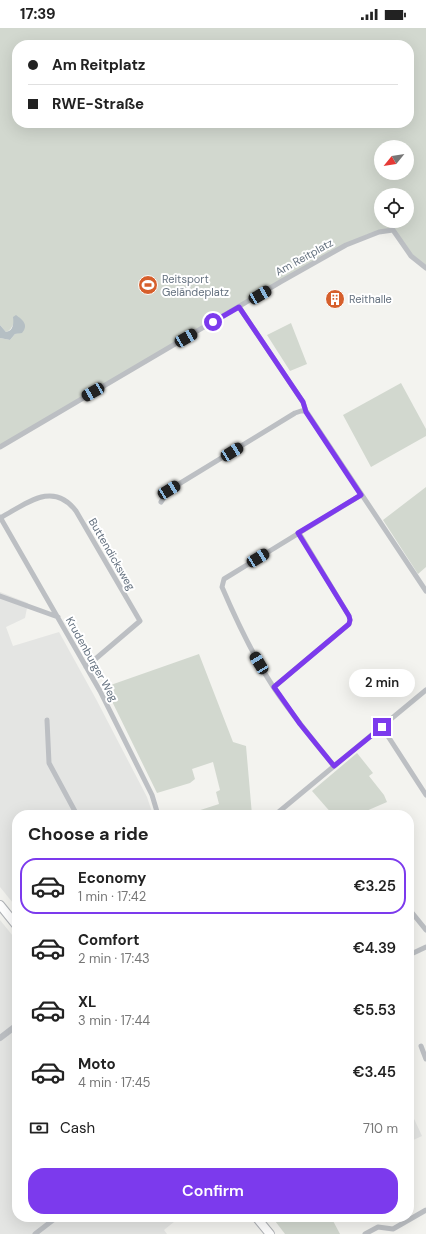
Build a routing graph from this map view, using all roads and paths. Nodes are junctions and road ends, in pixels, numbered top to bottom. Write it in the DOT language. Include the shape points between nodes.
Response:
graph roads {
  1 [pos="426,268"];
  2 [pos="239,307"];
  3 [pos="306,412"];
  4 [pos="0,447"];
  5 [pos="361,495"];
  6 [pos="161,502"];
  7 [pos="0,518"];
  8 [pos="298,533"];
  9 [pos="426,592"];
  10 [pos="0,596"];
  11 [pos="58,617"];
  12 [pos="86,667"];
  13 [pos="274,687"];
  14 [pos="426,690"];
  15 [pos="47,720"];
  16 [pos="382,727"];
  17 [pos="334,766"];
  18 [pos="426,794"];
  19 [pos="74,810"];
  20 [pos="156,810"];
  21 [pos="281,810"];
  22 [pos="0,905"];
  23 [pos="414,915"];
  24 [pos="12,920"];
  25 [pos="426,930"];
  26 [pos="426,947"];
  27 [pos="414,953"];
  28 [pos="12,1029"];
  29 [pos="0,1038"];
  30 [pos="421,1046"];
  31 [pos="426,1059"];
  32 [pos="426,1210"];
  33 [pos="414,1217"];
  34 [pos="50,1222"];
  35 [pos="260,1222"];
  36 [pos="405,1222"];
  37 [pos="36,1234"];
  38 [pos="270,1234"];
  39 [pos="366,1234"];
  1 -- 2 [label="street, Am Reitplatz" via="411,256 393,230 379,232 346,245"];
  2 -- 3 [label="street" via="303,402"];
  2 -- 4 [label="street, Am Reitplatz"];
  3 -- 5 [label="street"];
  3 -- 6 [label="street" via="295,412 175,486"];
  5 -- 8 [label="street"];
  5 -- 9 [label="street"];
  7 -- 11 [label="street, Krudenburger Weg"];
  7 -- 12 [label="street, Buttendicksweg" via="32,500 51,495 63,498 76,511 140,621"];
  8 -- 13 [label="street" via="350,620 349,624"];
  8 -- 13 [label="street" via="222,582 236,620"];
  10 -- 11 [label="street"];
  11 -- 12 [label="street, Krudenburger Weg"];
  12 -- 20 [label="street, Krudenburger Weg" via="152,795"];
  13 -- 17 [label="street"];
  14 -- 16 [label="street"];
  15 -- 19 [label="street" via="49,763"];
  16 -- 17 [label="street"];
  16 -- 18 [label="street"];
  17 -- 21 [label="street"];
  22 -- 24 [label="main road"];
  23 -- 25 [label="street"];
  26 -- 27 [label="street"];
  28 -- 29 [label="street"];
  30 -- 31 [label="street"];
  32 -- 33 [label="street"];
  34 -- 37 [label="street"];
  35 -- 38 [label="main road"];
  36 -- 39 [label="street" via="393,1229 378,1227"];
}
